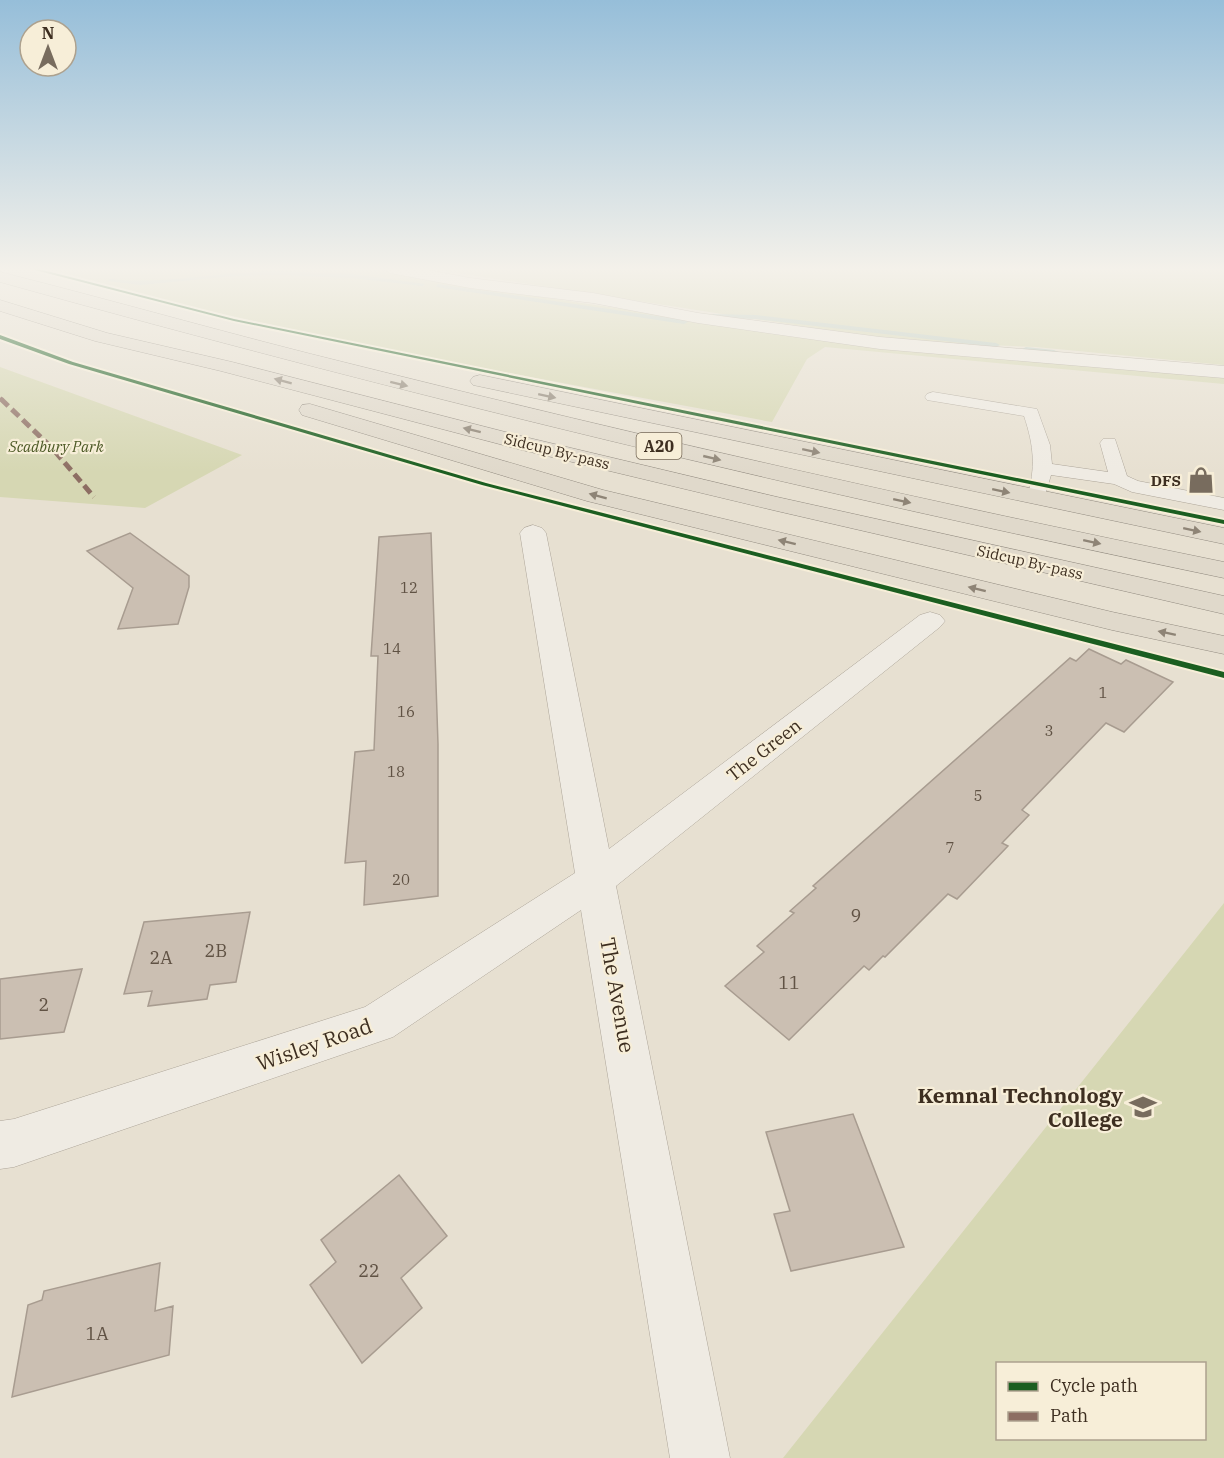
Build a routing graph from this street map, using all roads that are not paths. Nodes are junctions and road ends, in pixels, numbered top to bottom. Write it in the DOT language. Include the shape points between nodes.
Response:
graph roads {
  1 [pos="99,336"];
  2 [pos="211,336"];
  3 [pos="258,336"];
  4 [pos="829,336"];
  5 [pos="102,337"];
  6 [pos="1224,372"];
  7 [pos="933,397"];
  8 [pos="1109,444"];
  9 [pos="1044,468"];
  10 [pos="1119,479"];
  11 [pos="1036,498"];
  12 [pos="1224,504"];
  13 [pos="533,533"];
  14 [pos="1224,536"];
  15 [pos="1224,570"];
  16 [pos="1224,605"];
  17 [pos="930,621"];
  18 [pos="1224,645"];
  19 [pos="597,879"];
  20 [pos="0,1145"];
  21 [pos="700,1458"];
  1 -- 5 [label="highway, Sidcup By-pass / A20"];
  2 -- 15 [label="highway, Sidcup By-pass / A20, one-way" via="819,483"];
  3 -- 11 [label="highway, A20, one-way"];
  4 -- 6 [label="street"];
  16 -- 5 [label="highway, Sidcup By-pass / A20, one-way" via="777,504"];
  18 -- 5 [label="highway, A20, one-way" via="1100,619 596,496 255,393"];
  7 -- 9 [label="lane" via="1031,412 1044,450"];
  8 -- 10 [label="lane"];
  9 -- 10 [label="lane"];
  9 -- 11 [label="lane"];
  10 -- 12 [label="lane" via="1132,486"];
  11 -- 14 [label="highway, A20, one-way"];
  13 -- 19 [label="street, The Avenue"];
  17 -- 19 [label="street, The Green"];
  19 -- 20 [label="street, Wisley Road" via="378,1023"];
  19 -- 21 [label="street, The Avenue"];
}
